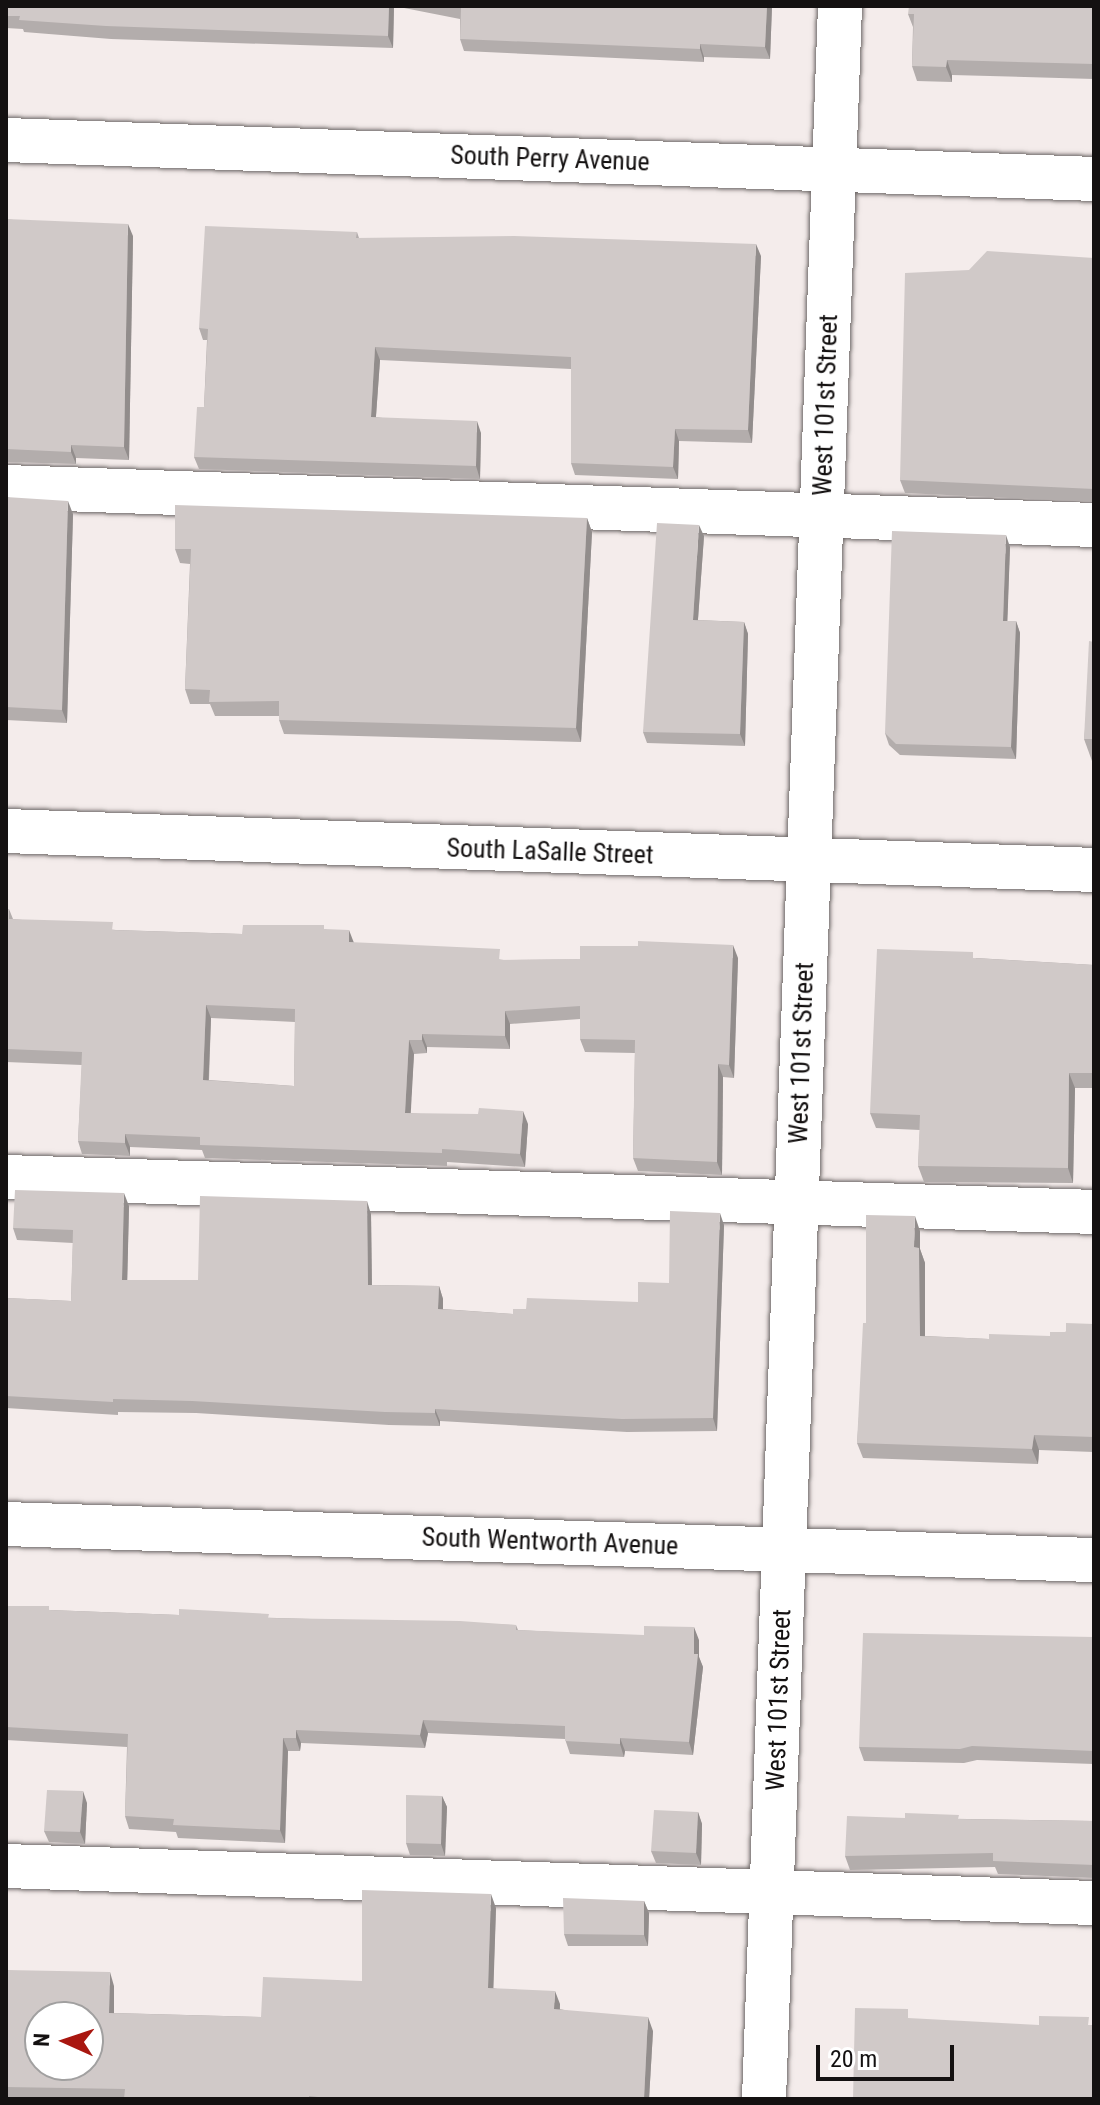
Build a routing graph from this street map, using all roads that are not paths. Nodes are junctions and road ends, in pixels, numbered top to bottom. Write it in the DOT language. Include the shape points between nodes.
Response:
graph roads {
  1 [pos="840,6"];
  2 [pos="6,140"];
  3 [pos="835,169"];
  4 [pos="1094,179"];
  5 [pos="6,487"];
  6 [pos="822,516"];
  7 [pos="1094,525"];
  8 [pos="6,831"];
  9 [pos="809,862"];
  10 [pos="1094,870"];
  11 [pos="6,1177"];
  12 [pos="797,1202"];
  13 [pos="1094,1212"];
  14 [pos="6,1524"];
  15 [pos="784,1550"];
  16 [pos="1094,1560"];
  17 [pos="6,1866"];
  18 [pos="771,1892"];
  19 [pos="1094,1903"];
  20 [pos="764,2099"];
  1 -- 3 [label="street, West 101st Street"];
  2 -- 3 [label="street, South Perry Avenue"];
  3 -- 4 [label="street, South Perry Avenue"];
  3 -- 6 [label="street, West 101st Street"];
  5 -- 6 [label="street"];
  6 -- 7 [label="street"];
  6 -- 9 [label="street, West 101st Street"];
  8 -- 9 [label="street, South LaSalle Street"];
  9 -- 10 [label="street, South LaSalle Street"];
  9 -- 12 [label="street, West 101st Street"];
  11 -- 12 [label="street"];
  12 -- 13 [label="street"];
  12 -- 15 [label="street, West 101st Street"];
  14 -- 15 [label="street, South Wentworth Avenue"];
  15 -- 16 [label="street, South Wentworth Avenue"];
  15 -- 18 [label="street, West 101st Street"];
  17 -- 18 [label="street"];
  18 -- 19 [label="street"];
  18 -- 20 [label="street, West 101st Street"];
}
